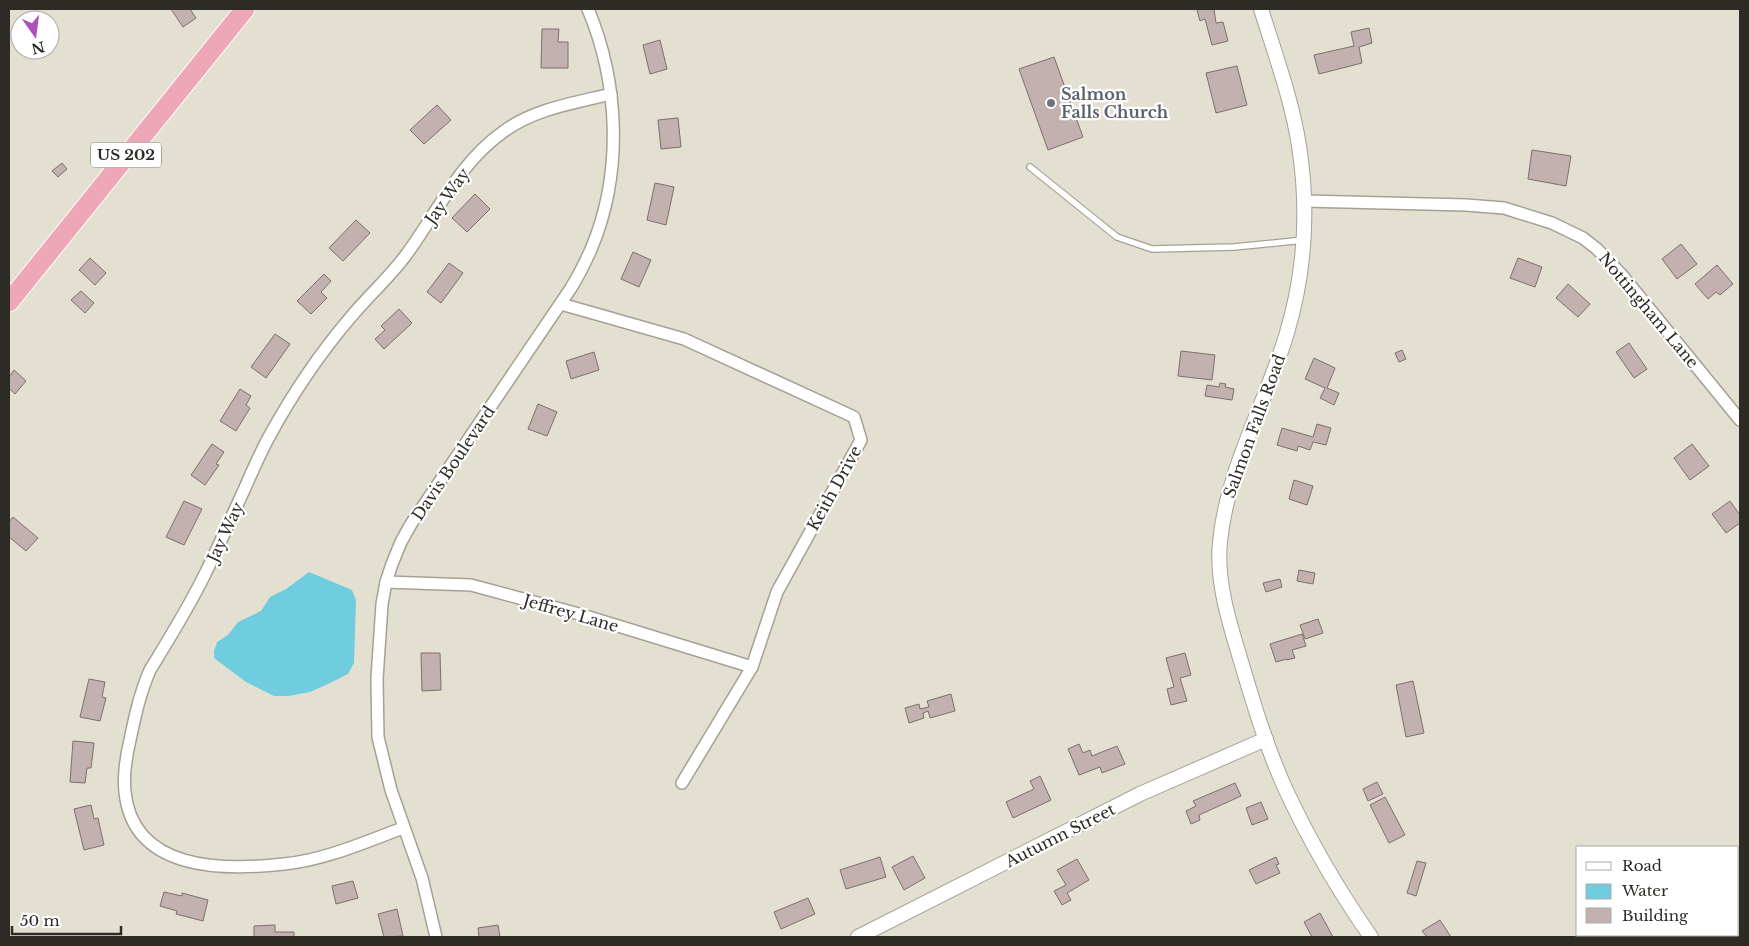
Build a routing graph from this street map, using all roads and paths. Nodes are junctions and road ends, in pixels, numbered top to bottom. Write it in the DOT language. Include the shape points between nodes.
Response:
graph roads {
  1 [pos="245,9"];
  2 [pos="588,9"];
  3 [pos="1261,9"];
  4 [pos="611,94"];
  5 [pos="1030,167"];
  6 [pos="1305,201"];
  7 [pos="1304,240"];
  8 [pos="10,298"];
  9 [pos="561,304"];
  10 [pos="1740,420"];
  11 [pos="386,582"];
  12 [pos="752,667"];
  13 [pos="1266,739"];
  14 [pos="682,783"];
  15 [pos="403,828"];
  16 [pos="436,937"];
  17 [pos="858,937"];
  18 [pos="1371,937"];
  1 -- 8 [label="highway, US 202"];
  2 -- 4 [label="street, Davis Boulevard" via="601,45"];
  3 -- 6 [label="street, Salmon Falls Road" via="1293,118"];
  4 -- 9 [label="street, Davis Boulevard" via="613,162 605,208 592,248"];
  4 -- 15 [label="street, Jay Way" via="557,108 504,130 467,166 405,256 328,346 285,410 259,456 205,575 143,687 126,760 125,792 127,807 140,832 164,854 214,866 284,864 318,858"];
  5 -- 7 [label="lane" via="1117,237 1152,250"];
  6 -- 7 [label="street, Salmon Falls Road"];
  6 -- 10 [label="street, Nottingham Lane" via="1504,208 1552,223 1583,238 1620,274"];
  7 -- 13 [label="street, Salmon Falls Road" via="1301,270 1286,337 1232,479 1220,545 1221,575 1236,645"];
  9 -- 11 [label="street, Davis Boulevard" via="411,524"];
  9 -- 12 [label="street, Keith Drive" via="684,339 854,417 861,440 777,592"];
  11 -- 12 [label="street, Jeffrey Lane" via="471,585"];
  11 -- 15 [label="street, Davis Boulevard" via="378,640 378,737"];
  12 -- 14 [label="street, Keith Drive"];
  13 -- 17 [label="street, Autumn Street" via="1140,794"];
  13 -- 18 [label="street, Salmon Falls Road" via="1315,848"];
  15 -- 16 [label="street, Davis Boulevard" via="422,878"];
}
